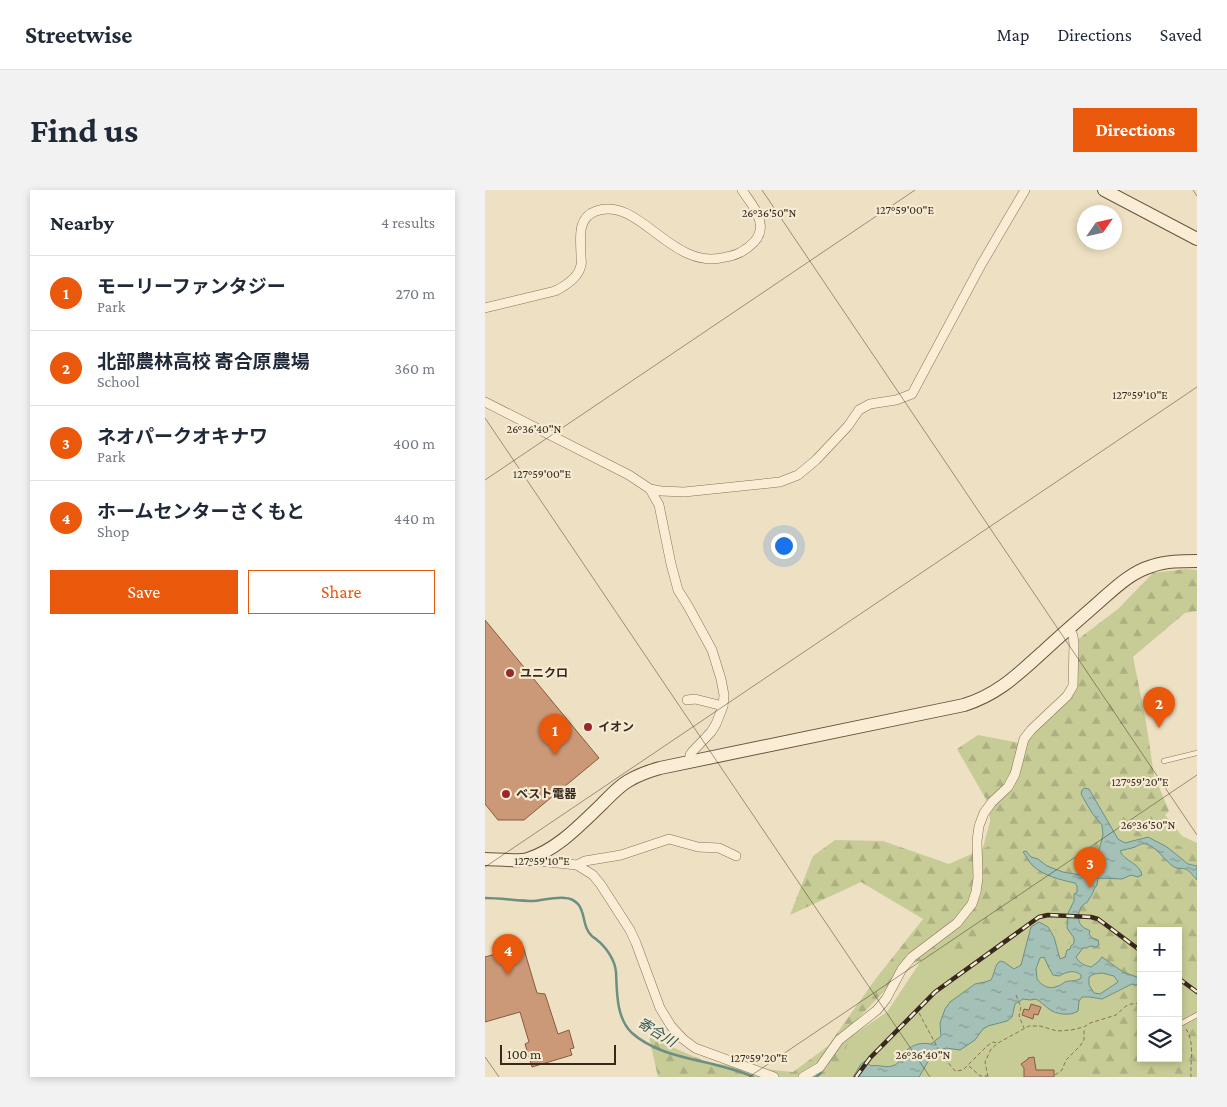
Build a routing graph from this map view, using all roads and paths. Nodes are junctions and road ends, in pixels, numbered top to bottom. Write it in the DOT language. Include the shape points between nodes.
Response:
graph roads {
  1 [pos="743,190"];
  2 [pos="1025,190"];
  3 [pos="1104,190"];
  4 [pos="1197,239"];
  5 [pos="485,308"];
  6 [pos="485,402"];
  7 [pos="650,489"];
  8 [pos="1197,561"];
  9 [pos="1069,628"];
  10 [pos="687,700"];
  11 [pos="723,706"];
  12 [pos="1197,752"];
  13 [pos="690,761"];
  14 [pos="1164,761"];
  15 [pos="735,856"];
  16 [pos="486,857"];
  17 [pos="525,860"];
  18 [pos="577,865"];
  19 [pos="1016,995"];
  20 [pos="1137,1003"];
  21 [pos="919,1014"];
  22 [pos="1197,1015"];
  23 [pos="1182,1023"];
  24 [pos="1084,1027"];
  25 [pos="1025,1029"];
  26 [pos="998,1043"];
  27 [pos="969,1065"];
  28 [pos="1055,1075"];
  29 [pos="774,1077"];
  30 [pos="803,1077"];
  31 [pos="987,1077"];
  32 [pos="1191,1077"];
  1 -- 5 [label="street" via="758,214 761,227 753,245 738,254 717,259 699,258 661,238 630,215 610,208 583,220 581,265 565,286"];
  2 -- 7 [label="street" via="911,394 859,410 816,460 798,475 780,482 684,492"];
  3 -- 4 [label="street"];
  6 -- 7 [label="street" via="629,475"];
  7 -- 11 [label="street" via="659,505 678,590 712,650 724,695"];
  8 -- 9 [label="street" via="1169,562 1142,569"];
  9 -- 13 [label="street" via="1007,684 978,700"];
  9 -- 30 [label="street" via="1073,636 1073,686 1024,739 1015,774 1008,787 984,813 977,841 978,878 972,904 957,924 912,957 877,1010 839,1040 820,1067"];
  10 -- 11 [label="street"];
  11 -- 13 [label="street" via="711,732 690,755"];
  12 -- 14 [label="lane"];
  13 -- 17 [label="street" via="643,773 628,781 561,841"];
  15 -- 18 [label="street" via="719,848 698,847 669,839"];
  16 -- 17 [label="street"];
  17 -- 18 [label="street"];
  18 -- 29 [label="street" via="593,875 630,930 660,1008 671,1026 695,1048"];
  19 -- 25 [label="path"];
  20 -- 24 [label="path" via="1126,1006 1116,1016"];
  21 -- 27 [label="path" via="941,1054 955,1071"];
  22 -- 23 [label="lane"];
  23 -- 32 [label="path" via="1191,1044"];
  24 -- 25 [label="path" via="1057,1031 1040,1026"];
  24 -- 28 [label="path" via="1084,1040"];
  25 -- 26 [label="path"];
  26 -- 27 [label="path" via="987,1046"];
  26 -- 31 [label="path" via="985,1062"];
  27 -- 31 [label="path" via="980,1076"];
}
